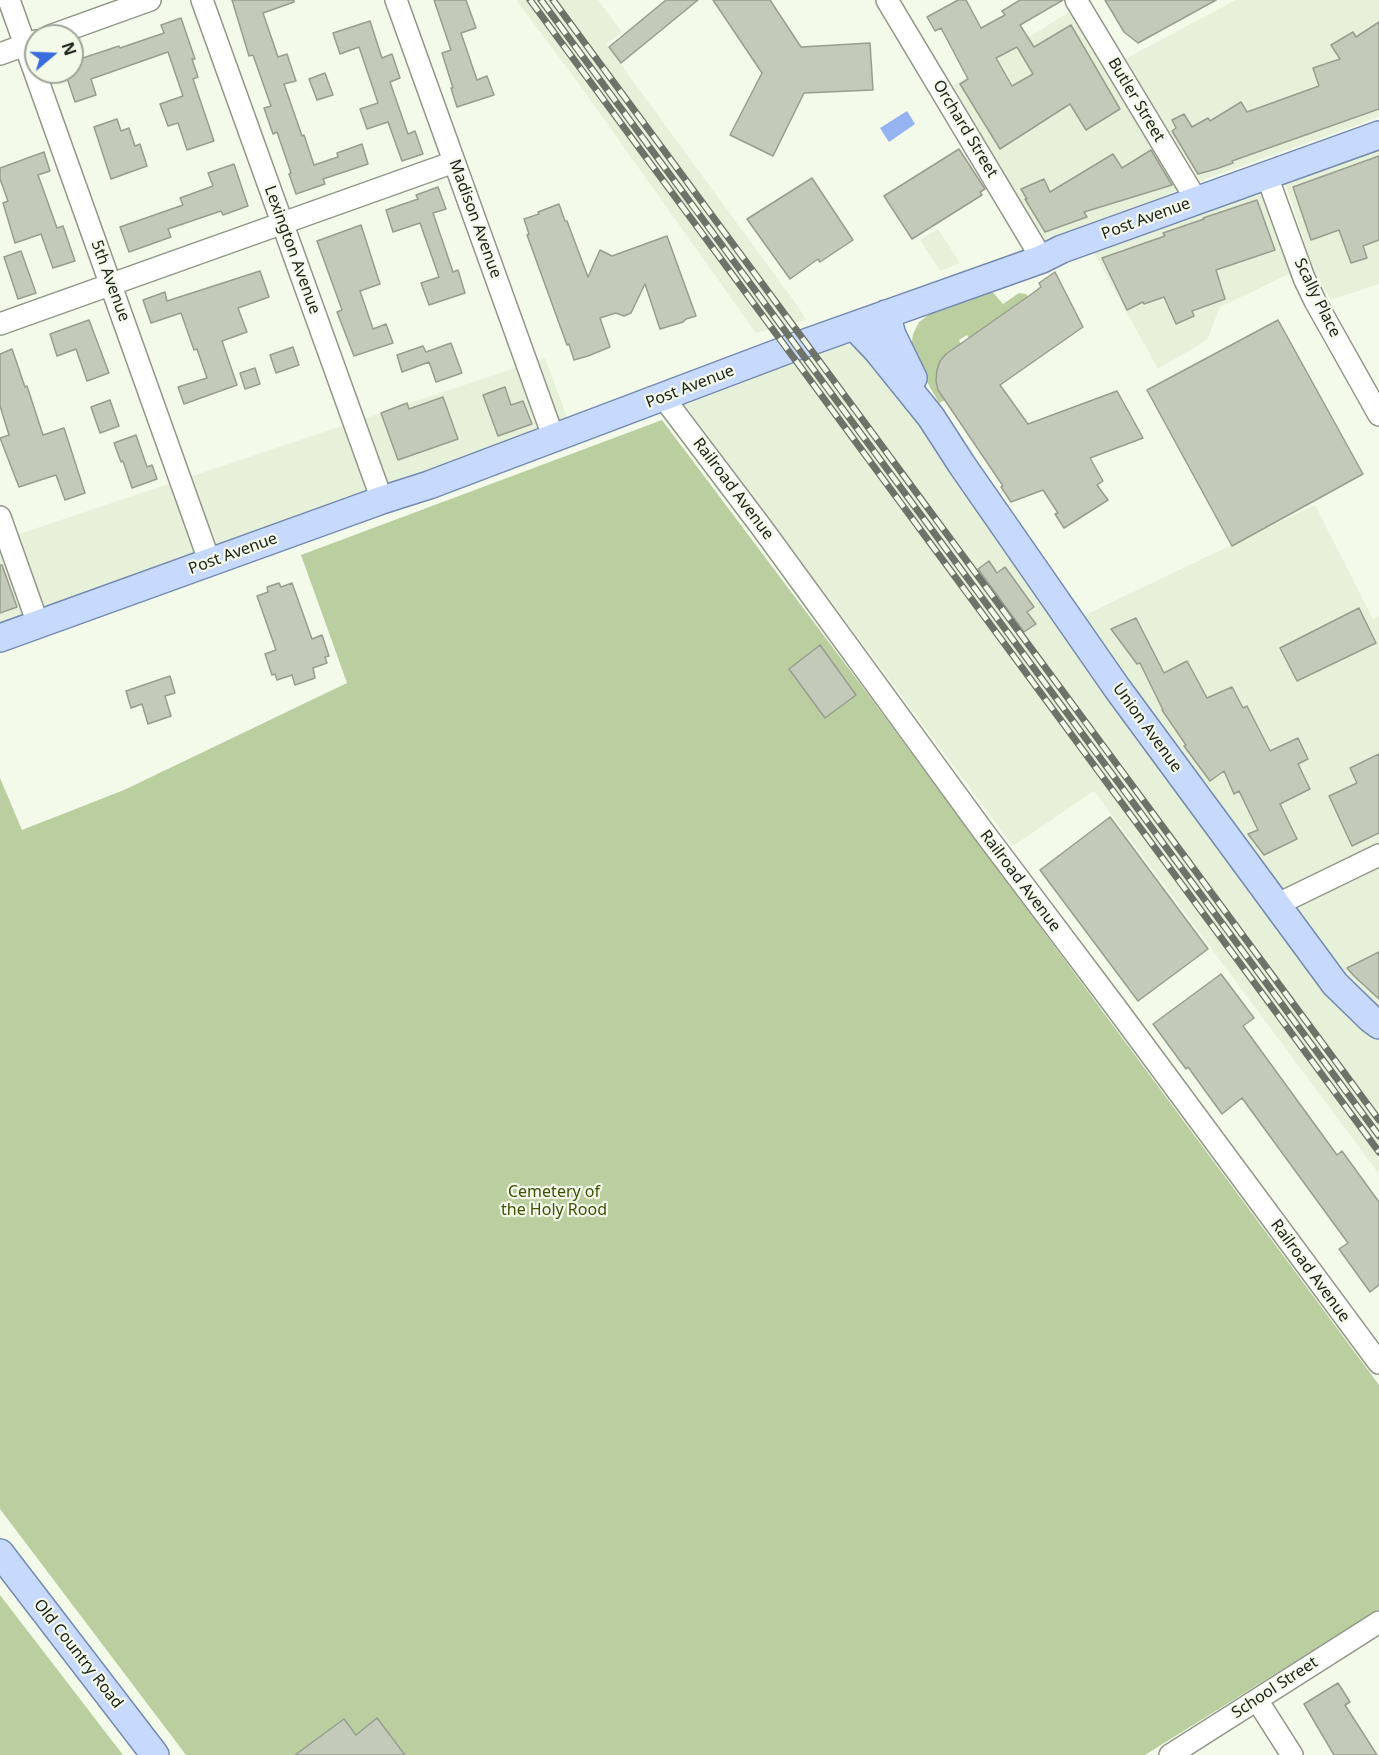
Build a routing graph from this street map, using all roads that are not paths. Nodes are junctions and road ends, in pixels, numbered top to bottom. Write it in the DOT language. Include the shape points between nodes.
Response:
graph roads {
  1 [pos="9,0"];
  2 [pos="150,0"];
  3 [pos="202,0"];
  4 [pos="396,0"];
  5 [pos="887,0"];
  6 [pos="1076,0"];
  7 [pos="83,24"];
  8 [pos="24,31"];
  9 [pos="24,45"];
  10 [pos="0,54"];
  11 [pos="44,84"];
  12 [pos="1379,135"];
  13 [pos="454,162"];
  14 [pos="1267,176"];
  15 [pos="1197,201"];
  16 [pos="282,223"];
  17 [pos="1042,259"];
  18 [pos="111,284"];
  19 [pos="886,314"];
  20 [pos="0,324"];
  21 [pos="854,326"];
  22 [pos="663,397"];
  23 [pos="1379,415"];
  24 [pos="932,417"];
  25 [pos="554,439"];
  26 [pos="382,500"];
  27 [pos="0,517"];
  28 [pos="210,563"];
  29 [pos="38,624"];
  30 [pos="0,638"];
  31 [pos="1379,855"];
  32 [pos="1276,905"];
  33 [pos="1379,1025"];
  34 [pos="1379,1364"];
  35 [pos="0,1553"];
  36 [pos="1379,1622"];
  37 [pos="1257,1700"];
  38 [pos="155,1755"];
  39 [pos="1170,1755"];
  40 [pos="1292,1755"];
  1 -- 8 [label="street, 5th Avenue"];
  2 -- 7 [label="street"];
  3 -- 16 [label="street, Lexington Avenue"];
  4 -- 13 [label="street, Madison Avenue"];
  5 -- 17 [label="street, Orchard Street"];
  6 -- 15 [label="street, Butler Street"];
  9 -- 10 [label="street"];
  11 -- 18 [label="street, 5th Avenue"];
  12 -- 14 [label="main road, Post Avenue"];
  13 -- 16 [label="street"];
  13 -- 25 [label="street, Madison Avenue"];
  14 -- 15 [label="main road, Post Avenue"];
  14 -- 23 [label="street, Scally Place" via="1315,302"];
  15 -- 17 [label="main road, Post Avenue"];
  16 -- 18 [label="street"];
  16 -- 26 [label="street, Lexington Avenue"];
  17 -- 19 [label="main road, Post Avenue"];
  18 -- 20 [label="street"];
  18 -- 28 [label="street, 5th Avenue"];
  19 -- 21 [label="main road, Post Avenue"];
  19 -- 24 [label="main road, Union Avenue" via="892,335"];
  21 -- 22 [label="main road, Post Avenue"];
  21 -- 24 [label="main road, Union Avenue"];
  22 -- 25 [label="main road, Post Avenue"];
  22 -- 34 [label="street, Railroad Avenue"];
  24 -- 32 [label="main road, Union Avenue" via="1117,688"];
  25 -- 26 [label="main road, Post Avenue"];
  26 -- 28 [label="main road, Post Avenue"];
  27 -- 29 [label="street"];
  28 -- 29 [label="main road, Post Avenue"];
  29 -- 30 [label="main road, Post Avenue"];
  31 -- 32 [label="street"];
  32 -- 33 [label="main road, Union Avenue" via="1335,984"];
  35 -- 38 [label="main road, Old Country Road"];
  36 -- 37 [label="street, School Street"];
  37 -- 39 [label="street, School Street"];
  37 -- 40 [label="street"];
}
